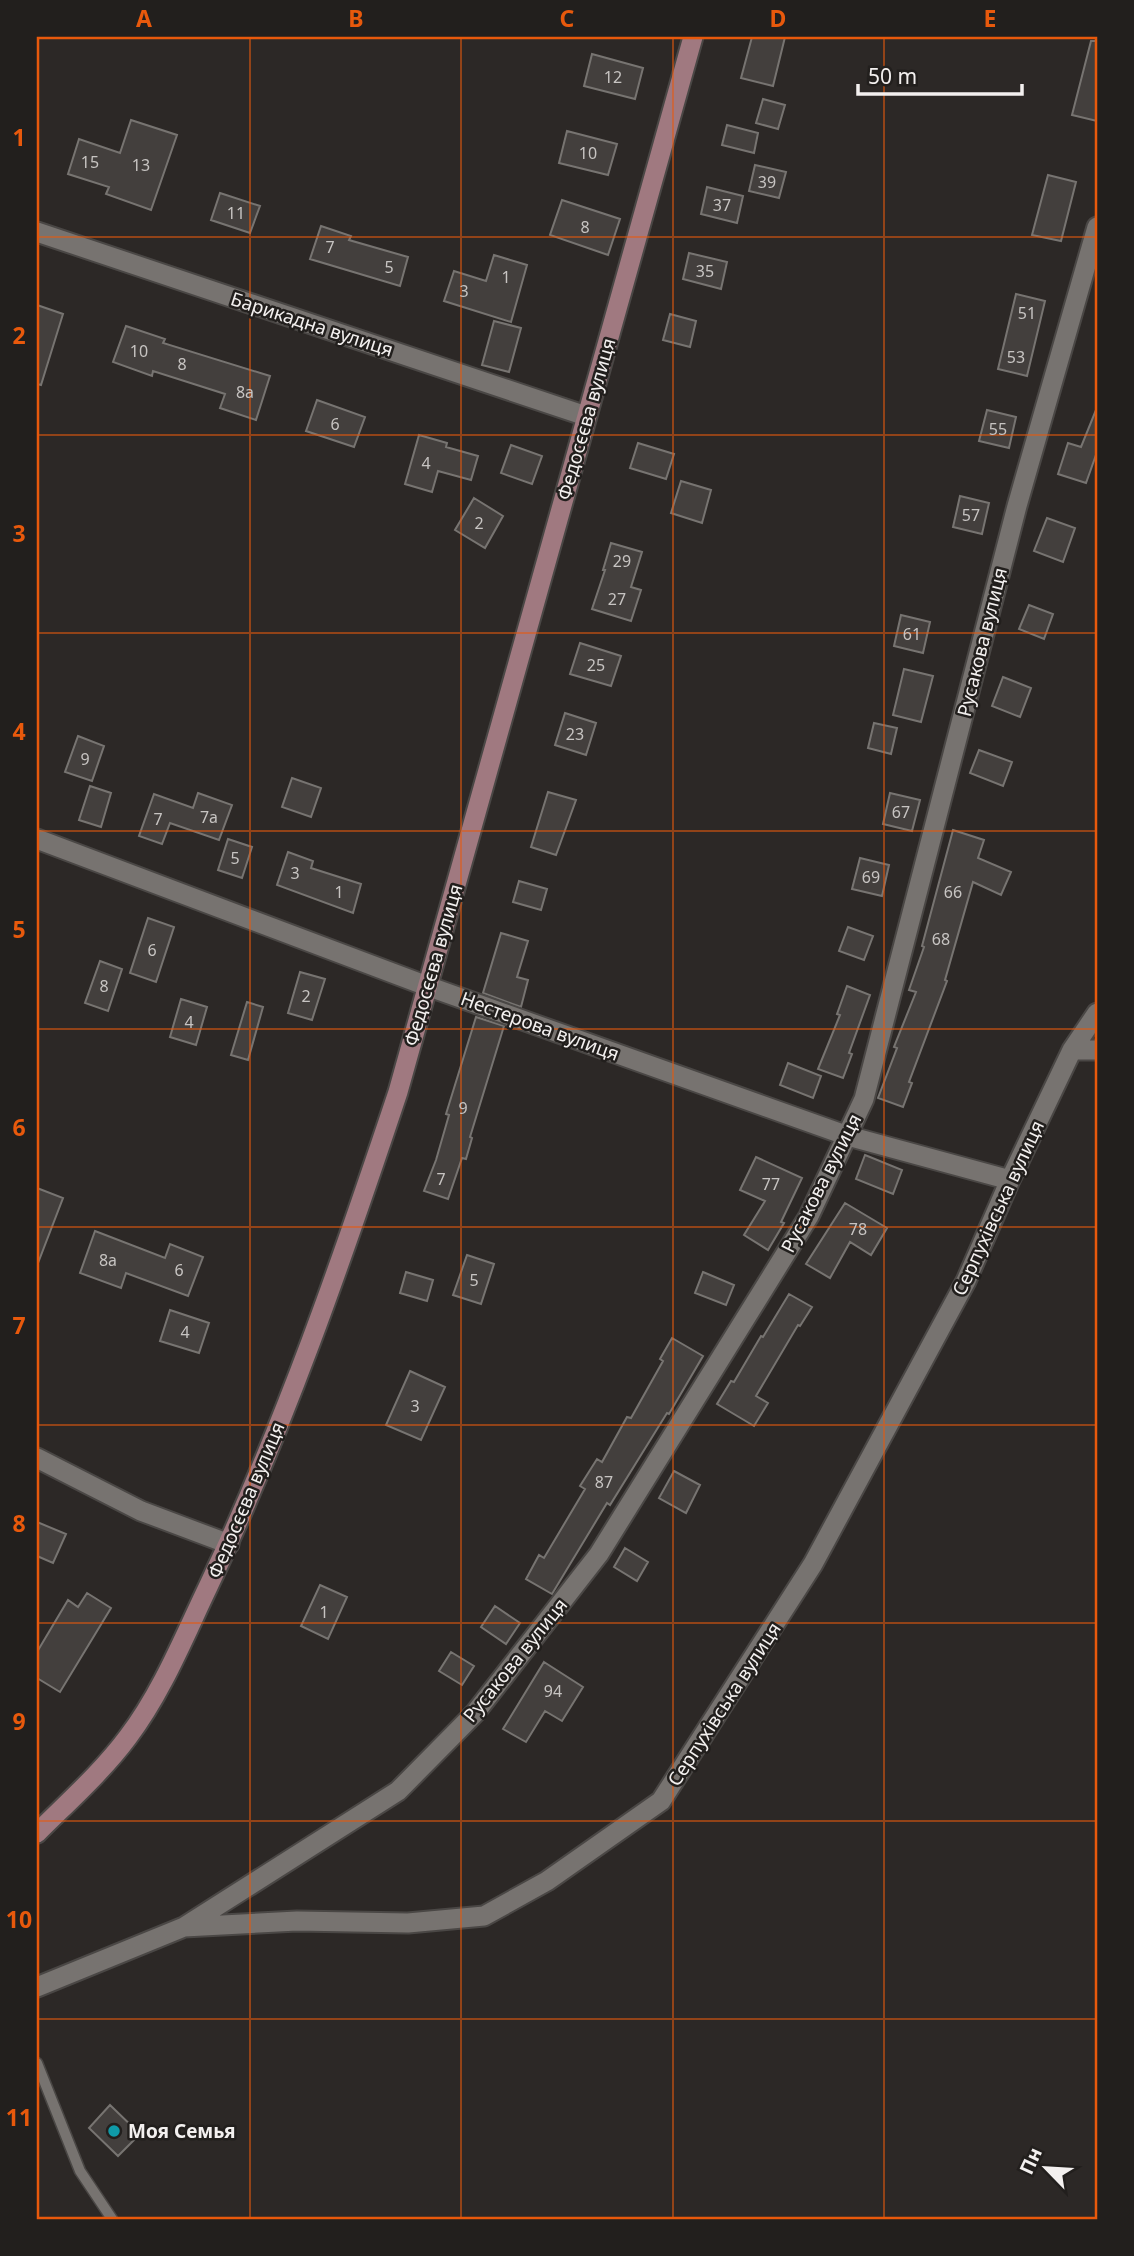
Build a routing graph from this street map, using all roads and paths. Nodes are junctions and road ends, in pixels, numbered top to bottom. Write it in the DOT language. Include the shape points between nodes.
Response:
graph roads {
  1 [pos="693,37"];
  2 [pos="1097,228"];
  3 [pos="37,232"];
  4 [pos="586,416"];
  5 [pos="37,839"];
  6 [pos="427,986"];
  7 [pos="1097,1013"];
  8 [pos="1072,1050"];
  9 [pos="1097,1050"];
  10 [pos="848,1136"];
  11 [pos="1010,1180"];
  12 [pos="37,1458"];
  13 [pos="229,1544"];
  14 [pos="37,1833"];
  15 [pos="184,1927"];
  16 [pos="37,1987"];
  17 [pos="37,2063"];
  18 [pos="112,2219"];
  1 -- 4 [label="main road, Федосєєва вулиця"];
  2 -- 10 [label="street, Русакова вулиця" via="1017,506 864,1099"];
  3 -- 4 [label="street, Барикадна вулиця"];
  4 -- 6 [label="main road, Федосєєва вулиця"];
  5 -- 6 [label="street, Нестерова вулиця"];
  6 -- 10 [label="street, Нестерова вулиця"];
  6 -- 13 [label="main road, Федосєєва вулиця" via="352,1230"];
  7 -- 8 [label="street, Серпухівська вулиця"];
  8 -- 9 [label="street"];
  8 -- 11 [label="street, Серпухівська вулиця"];
  10 -- 11 [label="street, Нестерова вулиця"];
  10 -- 15 [label="street, Русакова вулиця" via="808,1216 599,1554 475,1713 398,1791"];
  11 -- 15 [label="street, Серпухівська вулиця" via="966,1281 813,1564 661,1801 547,1881 484,1916 408,1923 297,1921"];
  12 -- 13 [label="street" via="141,1511"];
  13 -- 14 [label="main road, Федосєєва вулиця" via="166,1674 128,1736"];
  15 -- 16 [label="street, Серпухівська вулиця"];
  17 -- 18 [label="lane" via="80,2171"];
}
